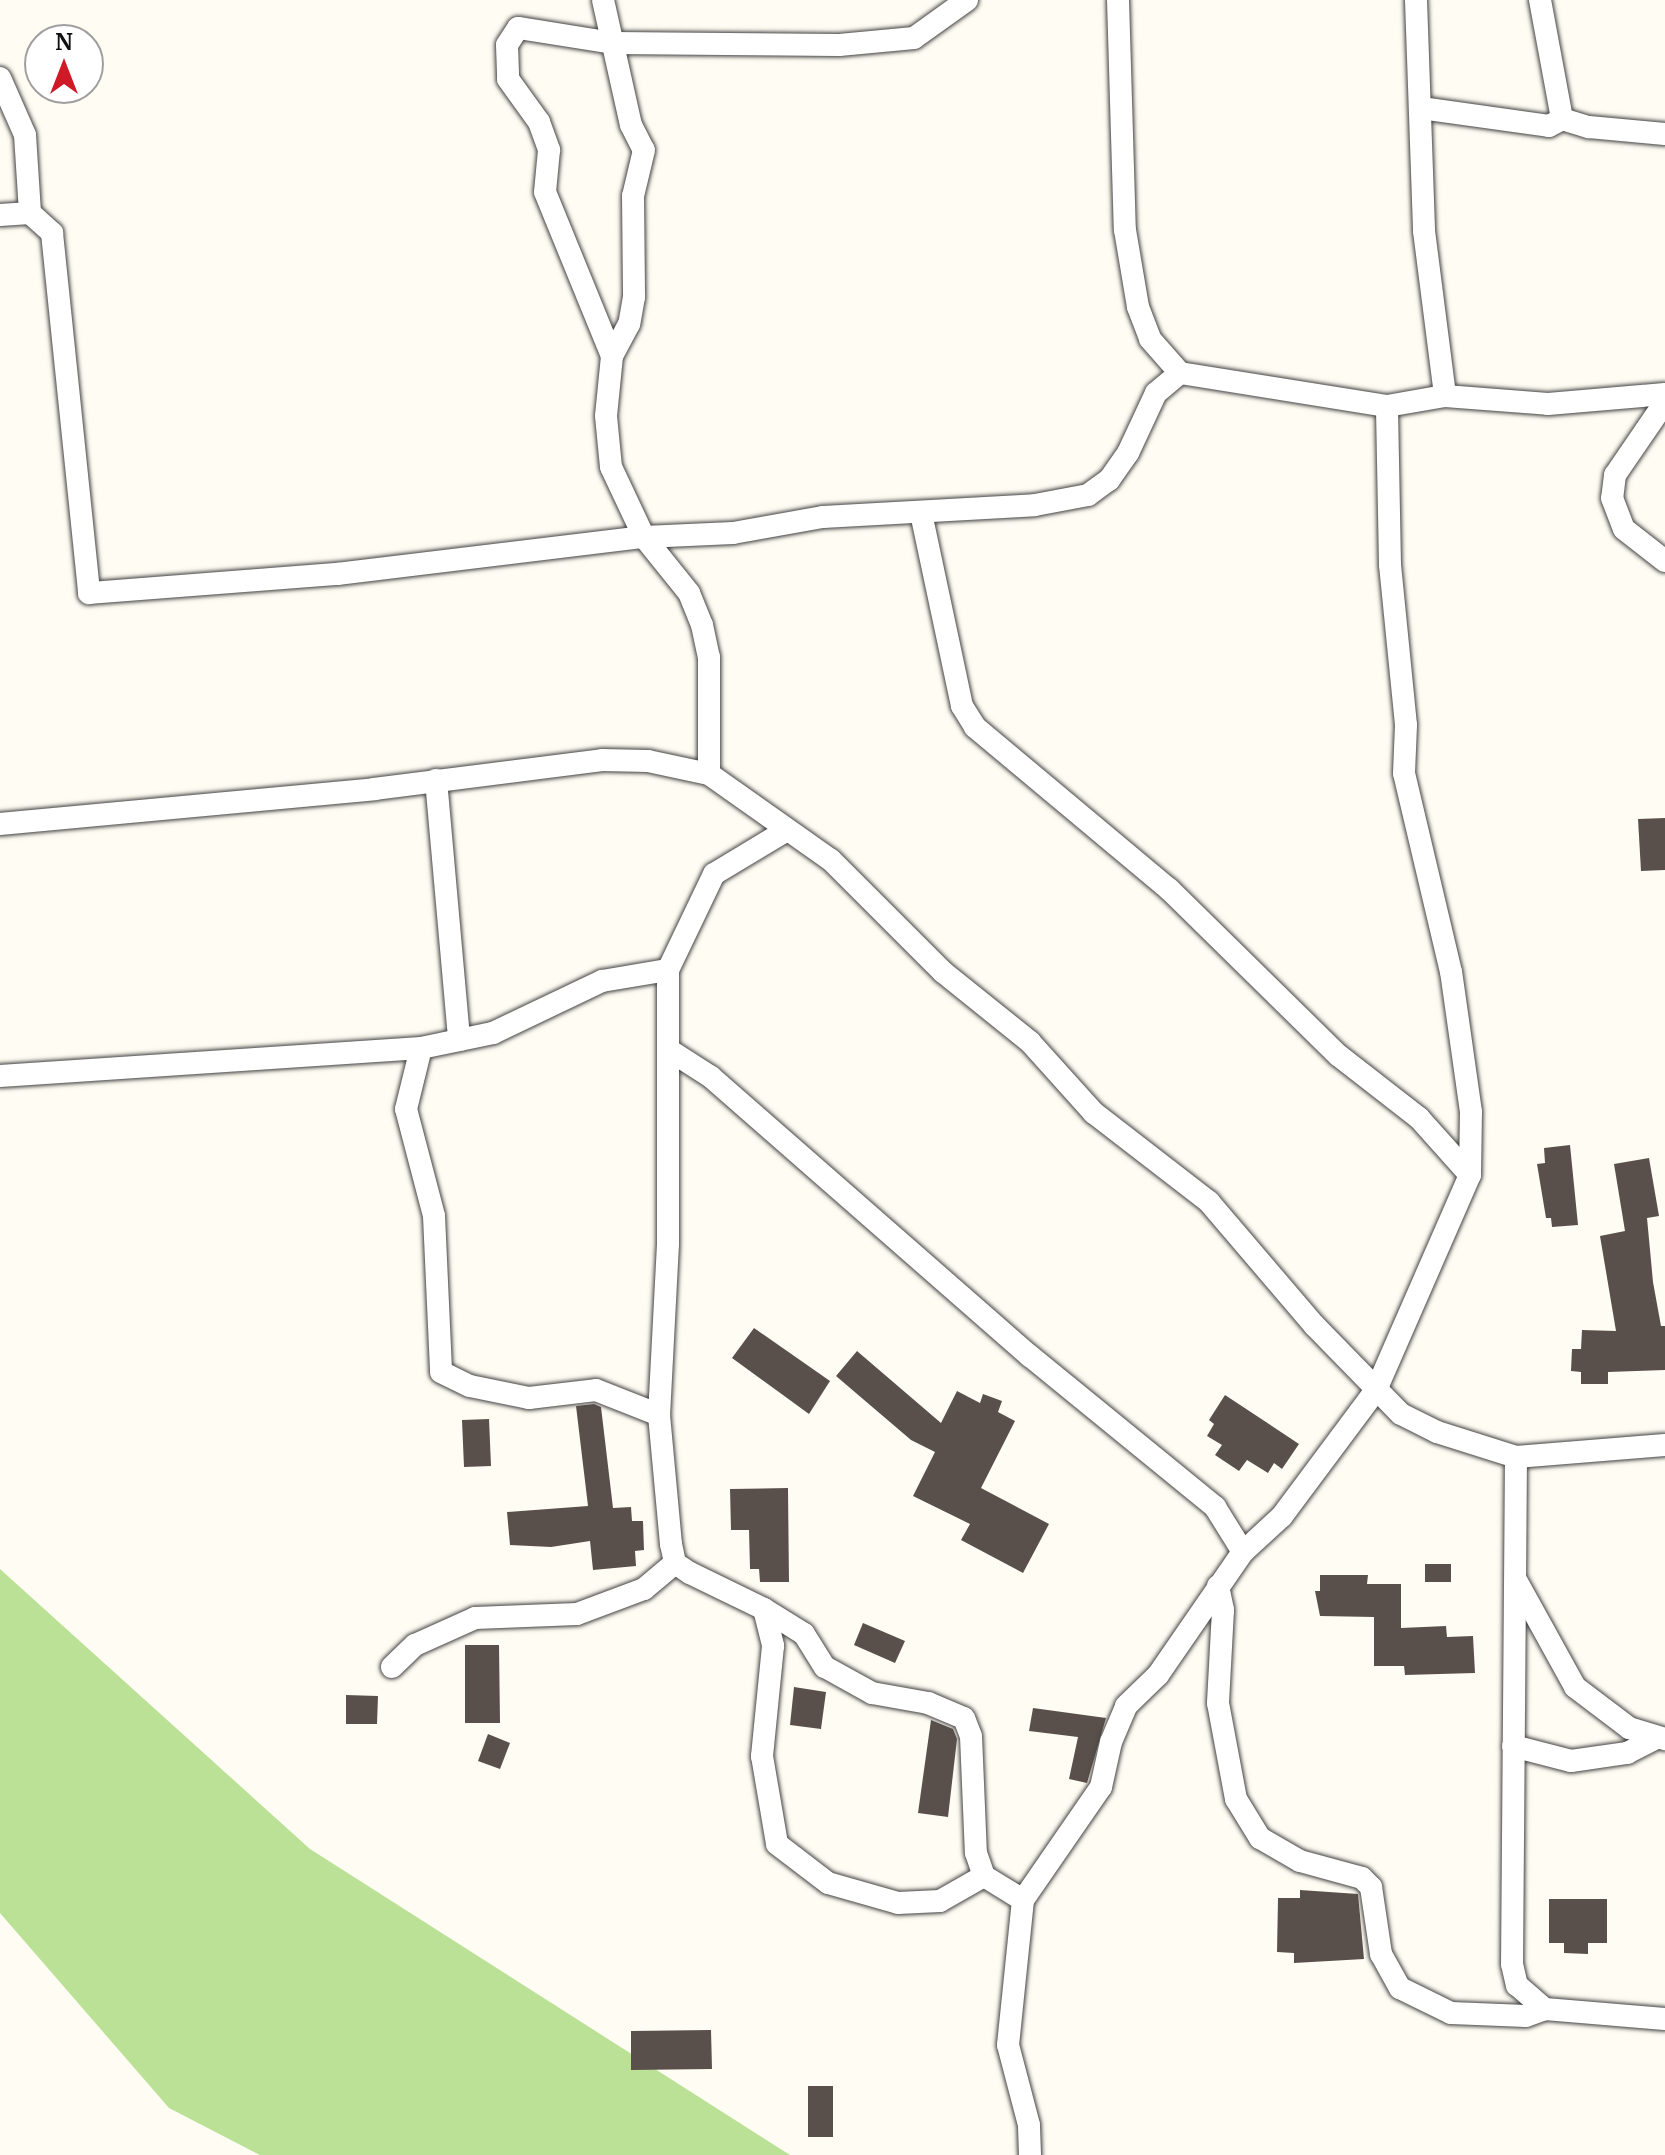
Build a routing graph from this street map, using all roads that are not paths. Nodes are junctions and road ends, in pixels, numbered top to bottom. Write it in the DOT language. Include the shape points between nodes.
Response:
graph roads {
  1 [pos="603,0"];
  2 [pos="967,0"];
  3 [pos="1118,0"];
  4 [pos="1416,0"];
  5 [pos="1540,0"];
  6 [pos="613,43"];
  7 [pos="0,78"];
  8 [pos="1421,108"];
  9 [pos="1562,119"];
  10 [pos="1665,134"];
  11 [pos="30,213"];
  12 [pos="0,215"];
  13 [pos="612,356"];
  14 [pos="1180,373"];
  15 [pos="1665,394"];
  16 [pos="1445,396"];
  17 [pos="1665,402"];
  18 [pos="1387,406"];
  19 [pos="921,513"];
  20 [pos="644,537"];
  21 [pos="1665,561"];
  22 [pos="709,774"];
  23 [pos="436,780"];
  24 [pos="0,824"];
  25 [pos="787,830"];
  26 [pos="668,970"];
  27 [pos="459,1040"];
  28 [pos="421,1048"];
  29 [pos="669,1050"];
  30 [pos="0,1076"];
  31 [pos="1470,1175"];
  32 [pos="1376,1390"];
  33 [pos="659,1415"];
  34 [pos="1665,1445"];
  35 [pos="1516,1457"];
  36 [pos="1243,1552"];
  37 [pos="675,1563"];
  38 [pos="1514,1575"];
  39 [pos="1218,1586"];
  40 [pos="764,1609"];
  41 [pos="392,1667"];
  42 [pos="1660,1738"];
  43 [pos="1513,1746"];
  44 [pos="984,1876"];
  45 [pos="1023,1900"];
  46 [pos="1545,2009"];
  47 [pos="1665,2019"];
  48 [pos="1030,2155"];
  1 -- 6 [label="street"];
  2 -- 6 [label="street" via="914,38 839,45"];
  3 -- 14 [label="street" via="1125,230 1138,307 1150,339"];
  4 -- 8 [label="street"];
  5 -- 9 [label="street"];
  6 -- 13 [label="street" via="631,125 644,150 633,196 634,297 629,324"];
  6 -- 13 [label="street" via="518,28 507,45 508,79 539,122 549,150 545,192"];
  7 -- 11 [label="street" via="25,135"];
  8 -- 9 [label="street" via="1549,126"];
  8 -- 16 [label="street" via="1424,231"];
  9 -- 10 [label="street" via="1589,127"];
  11 -- 12 [label="street"];
  11 -- 20 [label="street" via="52,233 89,593 337,574"];
  13 -- 20 [label="street" via="606,416 611,467"];
  14 -- 18 [label="street"];
  14 -- 19 [label="street" via="1156,393 1109,480 1088,495 1035,505"];
  15 -- 16 [label="street" via="1548,404"];
  16 -- 18 [label="street"];
  17 -- 21 [label="street" via="1615,475 1612,498 1624,529"];
  18 -- 31 [label="street" via="1390,565 1406,725 1404,773 1451,972 1471,1112"];
  19 -- 20 [label="street" via="823,517 733,533"];
  19 -- 31 [label="street" via="962,706 975,727 1169,889 1338,1055 1419,1118"];
  20 -- 22 [label="street" via="689,593 702,625 709,657"];
  22 -- 23 [label="street" via="648,761 602,760"];
  22 -- 25 [label="street"];
  23 -- 24 [label="street"];
  23 -- 27 [label="street"];
  25 -- 26 [label="street" via="714,874"];
  25 -- 32 [label="street" via="831,860 943,972 1030,1042 1094,1113 1209,1202"];
  26 -- 27 [label="street" via="602,981 493,1033"];
  26 -- 29 [label="street"];
  27 -- 28 [label="street"];
  28 -- 30 [label="street"];
  28 -- 33 [label="street" via="406,1109 434,1216 441,1372 470,1386 529,1398 596,1390"];
  29 -- 33 [label="street" via="668,1244"];
  29 -- 36 [label="street" via="711,1077 1030,1356 1215,1507"];
  31 -- 32 [label="street"];
  32 -- 35 [label="street" via="1401,1414 1437,1432"];
  32 -- 36 [label="street" via="1282,1516"];
  33 -- 37 [label="street"];
  34 -- 35 [label="street"];
  35 -- 38 [label="street"];
  36 -- 39 [label="street"];
  37 -- 40 [label="street"];
  37 -- 41 [label="street" via="644,1589 577,1614 475,1618 415,1645"];
  38 -- 42 [label="street" via="1575,1687 1629,1728"];
  38 -- 43 [label="street"];
  39 -- 45 [label="street" via="1158,1675 1126,1706 1101,1787"];
  39 -- 46 [label="street" via="1223,1610 1218,1703 1236,1799 1260,1838 1300,1861 1362,1878 1371,1887 1381,1954 1400,1988 1451,2013 1526,2016"];
  40 -- 44 [label="street" via="804,1634 825,1667 860,1687 928,1703 964,1718 971,1736 976,1853"];
  40 -- 44 [label="street" via="773,1646 762,1756 777,1844 828,1883 898,1903 940,1901"];
  42 -- 43 [label="street" via="1627,1753 1571,1761"];
  43 -- 46 [label="street" via="1512,1964 1517,1985"];
  44 -- 45 [label="street"];
  45 -- 48 [label="street" via="1008,2045 1029,2125"];
  46 -- 47 [label="street"];
}
